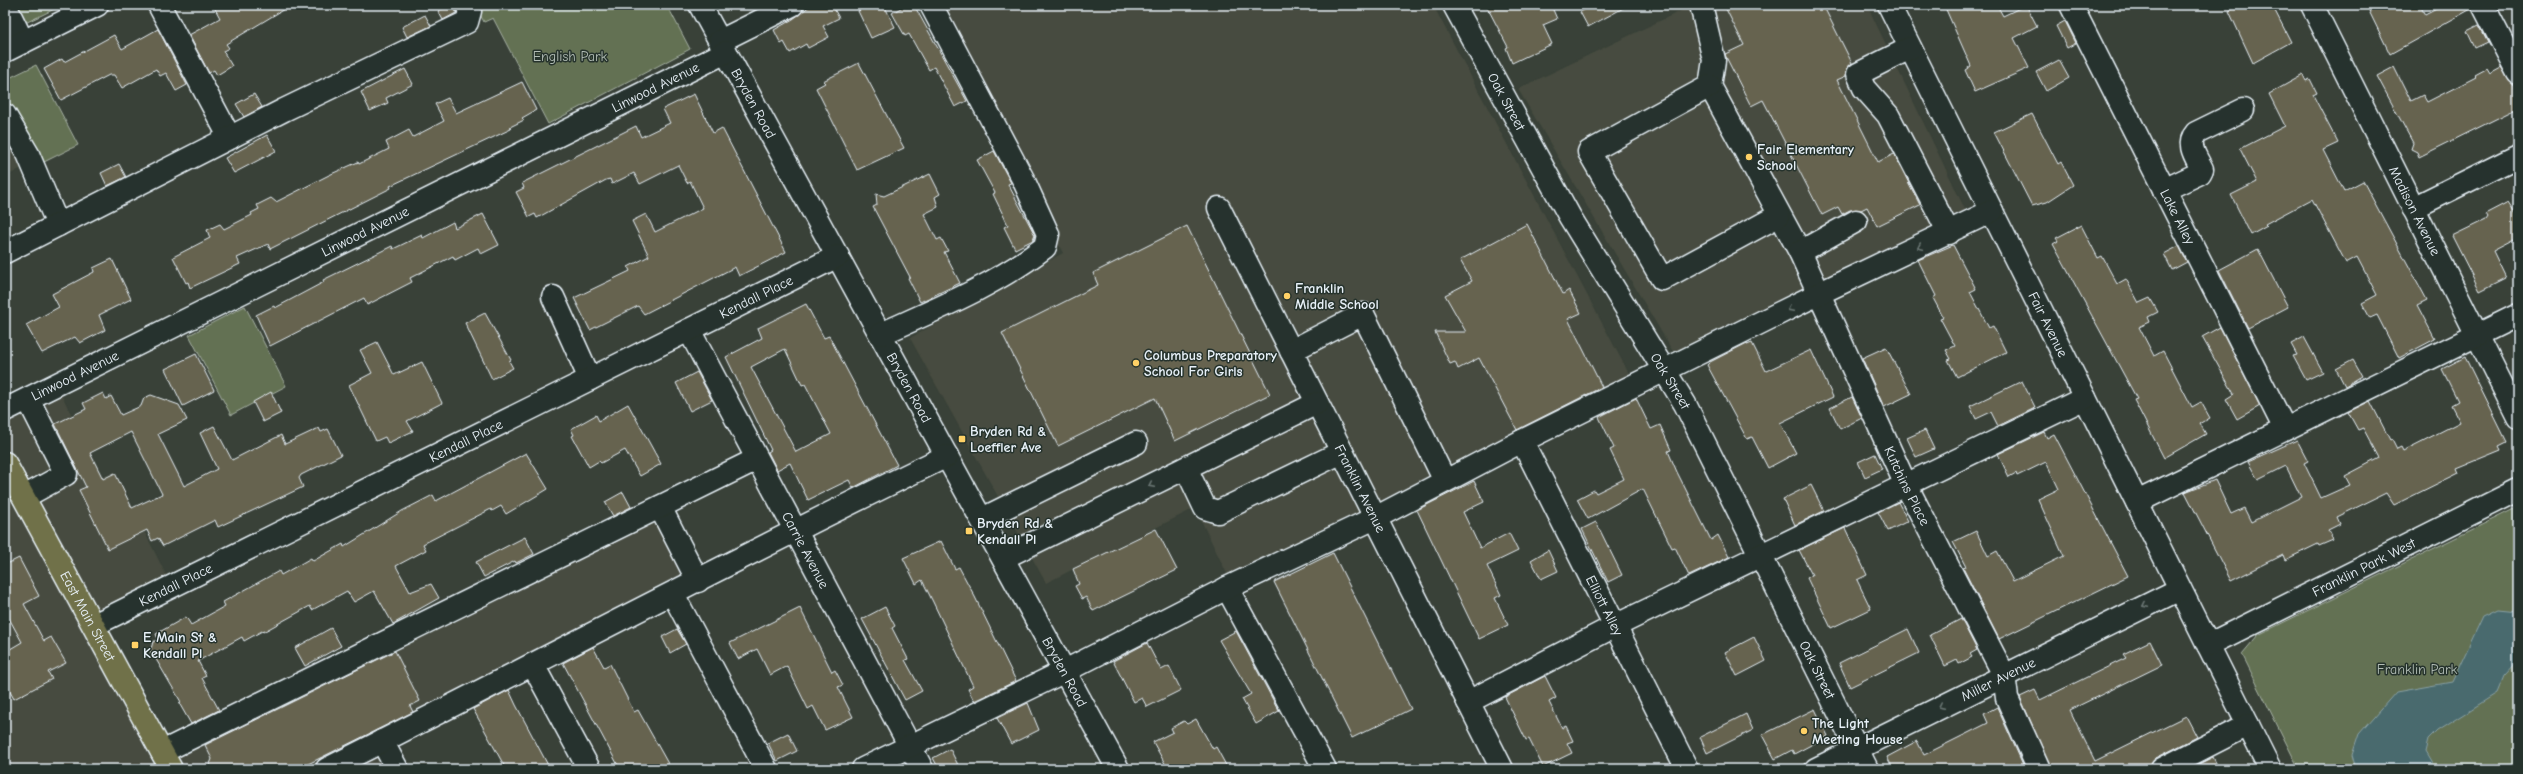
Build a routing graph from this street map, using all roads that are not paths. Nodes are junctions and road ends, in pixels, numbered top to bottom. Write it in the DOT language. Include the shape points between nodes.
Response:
graph roads {
  1 [pos="5,5"];
  2 [pos="97,5"];
  3 [pos="159,5"];
  4 [pos="467,5"];
  5 [pos="700,5"];
  6 [pos="792,5"];
  7 [pos="931,5"];
  8 [pos="1454,5"];
  9 [pos="1701,5"];
  10 [pos="1889,5"];
  11 [pos="2071,5"];
  12 [pos="2312,5"];
  13 [pos="2483,5"];
  14 [pos="14,46"];
  15 [pos="723,46"];
  16 [pos="1910,48"];
  17 [pos="2518,73"];
  18 [pos="1710,86"];
  19 [pos="2243,110"];
  20 [pos="5,115"];
  21 [pos="230,138"];
  22 [pos="2518,156"];
  23 [pos="2164,190"];
  24 [pos="1219,208"];
  25 [pos="2413,208"];
  26 [pos="1992,211"];
  27 [pos="1778,216"];
  28 [pos="1856,221"];
  29 [pos="58,225"];
  30 [pos="1949,233"];
  31 [pos="5,252"];
  32 [pos="1800,252"];
  33 [pos="838,256"];
  34 [pos="1818,294"];
  35 [pos="553,297"];
  36 [pos="2518,315"];
  37 [pos="689,330"];
  38 [pos="881,334"];
  39 [pos="2477,336"];
  40 [pos="1291,351"];
  41 [pos="1666,370"];
  42 [pos="590,379"];
  43 [pos="2085,398"];
  44 [pos="28,399"];
  45 [pos="1317,403"];
  46 [pos="5,410"];
  47 [pos="2518,417"];
  48 [pos="2285,429"];
  49 [pos="1522,441"];
  50 [pos="1136,443"];
  51 [pos="1342,452"];
  52 [pos="947,456"];
  53 [pos="757,459"];
  54 [pos="5,463"];
  55 [pos="1186,468"];
  56 [pos="1445,481"];
  57 [pos="1905,483"];
  58 [pos="2518,490"];
  59 [pos="24,497"];
  60 [pos="2137,502"];
  61 [pos="660,507"];
  62 [pos="1375,518"];
  63 [pos="982,519"];
  64 [pos="795,530"];
  65 [pos="1760,555"];
  66 [pos="1003,558"];
  67 [pos="698,581"];
  68 [pos="1226,588"];
  69 [pos="2180,589"];
  70 [pos="673,594"];
  71 [pos="94,625"];
  72 [pos="1615,626"];
  73 [pos="2208,645"];
  74 [pos="533,665"];
  75 [pos="1065,671"];
  76 [pos="2004,675"];
  77 [pos="1468,702"];
  78 [pos="2248,725"];
  79 [pos="382,741"];
  80 [pos="909,746"];
  81 [pos="1856,749"];
  82 [pos="167,760"];
  83 [pos="1323,768"];
  84 [pos="327,769"];
  85 [pos="397,769"];
  86 [pos="589,769"];
  87 [pos="766,769"];
  88 [pos="863,769"];
  89 [pos="922,769"];
  90 [pos="1118,769"];
  91 [pos="1502,769"];
  92 [pos="1687,769"];
  93 [pos="1816,769"];
  94 [pos="1867,769"];
  95 [pos="2040,769"];
  96 [pos="2162,769"];
  97 [pos="2270,769"];
  1 -- 14 [label="street"];
  2 -- 14 [label="street"];
  3 -- 21 [label="street"];
  4 -- 21 [label="street" via="470,11 468,22"];
  5 -- 15 [label="street, Bryden Road"];
  6 -- 15 [label="street, Linwood Avenue"];
  7 -- 38 [label="street" via="1023,179 1048,234 1045,247 1022,265 969,294"];
  8 -- 41 [label="street, Oak Street" via="1570,217"];
  9 -- 18 [label="street" via="1714,60"];
  10 -- 16 [label="street, Fair Avenue"];
  11 -- 23 [label="street, Lake Alley"];
  12 -- 25 [label="street, Madison Avenue"];
  13 -- 17 [label="street"];
  15 -- 33 [label="street, Bryden Road"];
  15 -- 44 [label="street, Linwood Avenue"];
  16 -- 26 [label="street, Fair Avenue"];
  16 -- 30 [label="street" via="1858,74 1864,88 1888,115"];
  18 -- 27 [label="street, Kutchins Place"];
  18 -- 27 [label="street" via="1589,152 1662,279"];
  19 -- 23 [label="street" via="2196,133 2191,138 2190,145 2202,169"];
  20 -- 29 [label="street" via="28,154"];
  21 -- 29 [label="street"];
  22 -- 25 [label="street"];
  23 -- 48 [label="street, Lake Alley"];
  24 -- 40 [label="street, Franklin Avenue"];
  25 -- 39 [label="street, Madison Avenue"];
  26 -- 30 [label="street"];
  26 -- 43 [label="street, Fair Avenue"];
  27 -- 32 [label="street, Kutchins Place"];
  28 -- 32 [label="street"];
  29 -- 31 [label="street"];
  30 -- 34 [label="street, one-way"];
  32 -- 34 [label="street, Kutchins Place"];
  33 -- 37 [label="street, Kendall Place"];
  33 -- 38 [label="street, Bryden Road"];
  34 -- 41 [label="street, one-way"];
  34 -- 57 [label="street, Kutchins Place"];
  35 -- 42 [label="street"];
  36 -- 39 [label="street"];
  37 -- 42 [label="street, Kendall Place"];
  37 -- 53 [label="street, Carrie Avenue"];
  38 -- 52 [label="street, Bryden Road"];
  39 -- 47 [label="street, Madison Avenue"];
  39 -- 48 [label="street"];
  40 -- 45 [label="street, Franklin Avenue"];
  40 -- 56 [label="street" via="1363,314"];
  41 -- 49 [label="street"];
  41 -- 65 [label="street, Oak Street"];
  42 -- 71 [label="street, Kendall Place"];
  43 -- 57 [label="street"];
  43 -- 60 [label="street, Fair Avenue"];
  44 -- 46 [label="street, Linwood Avenue"];
  44 -- 59 [label="street" via="66,474"];
  45 -- 51 [label="street, Franklin Avenue"];
  45 -- 55 [label="street"];
  48 -- 60 [label="street"];
  49 -- 56 [label="street"];
  49 -- 72 [label="street, Elliott Alley"];
  50 -- 63 [label="street"];
  51 -- 55 [label="street" via="1218,512 1204,508"];
  51 -- 62 [label="street, Franklin Avenue"];
  52 -- 63 [label="street, Bryden Road"];
  52 -- 64 [label="street"];
  53 -- 61 [label="street"];
  53 -- 64 [label="street, Carrie Avenue"];
  54 -- 59 [label="main road, East Main Street"];
  55 -- 66 [label="street, one-way"];
  56 -- 62 [label="street"];
  57 -- 65 [label="street"];
  57 -- 76 [label="street, Kutchins Place"];
  58 -- 73 [label="street, Franklin Park West"];
  59 -- 71 [label="main road, East Main Street"];
  60 -- 69 [label="street, Fair Avenue"];
  61 -- 67 [label="street"];
  61 -- 82 [label="street"];
  62 -- 68 [label="street"];
  62 -- 77 [label="street, Franklin Avenue"];
  63 -- 66 [label="street, Bryden Road"];
  64 -- 67 [label="street"];
  64 -- 80 [label="street, Carrie Avenue"];
  65 -- 72 [label="street"];
  65 -- 81 [label="street, Oak Street"];
  66 -- 75 [label="street, Bryden Road"];
  67 -- 70 [label="street"];
  68 -- 75 [label="street"];
  68 -- 83 [label="street"];
  69 -- 73 [label="street, Fair Avenue"];
  69 -- 76 [label="street, Miller Avenue, one-way"];
  70 -- 74 [label="street"];
  70 -- 87 [label="street"];
  71 -- 82 [label="main road, East Main Street"];
  72 -- 77 [label="street"];
  72 -- 92 [label="street, Elliott Alley"];
  73 -- 78 [label="street, Fair Avenue"];
  74 -- 79 [label="street"];
  74 -- 86 [label="street"];
  75 -- 80 [label="street"];
  75 -- 90 [label="street, Bryden Road"];
  76 -- 81 [label="street, Miller Avenue, one-way"];
  76 -- 95 [label="street, Kutchins Place" via="2007,698"];
  77 -- 91 [label="street, Franklin Avenue"];
  78 -- 96 [label="street"];
  78 -- 97 [label="street, Fair Avenue"];
  79 -- 84 [label="street"];
  79 -- 85 [label="street"];
  80 -- 88 [label="street"];
  80 -- 89 [label="street, Carrie Avenue"];
  81 -- 93 [label="street, Miller Avenue"];
  81 -- 94 [label="street, Oak Street"];
}
